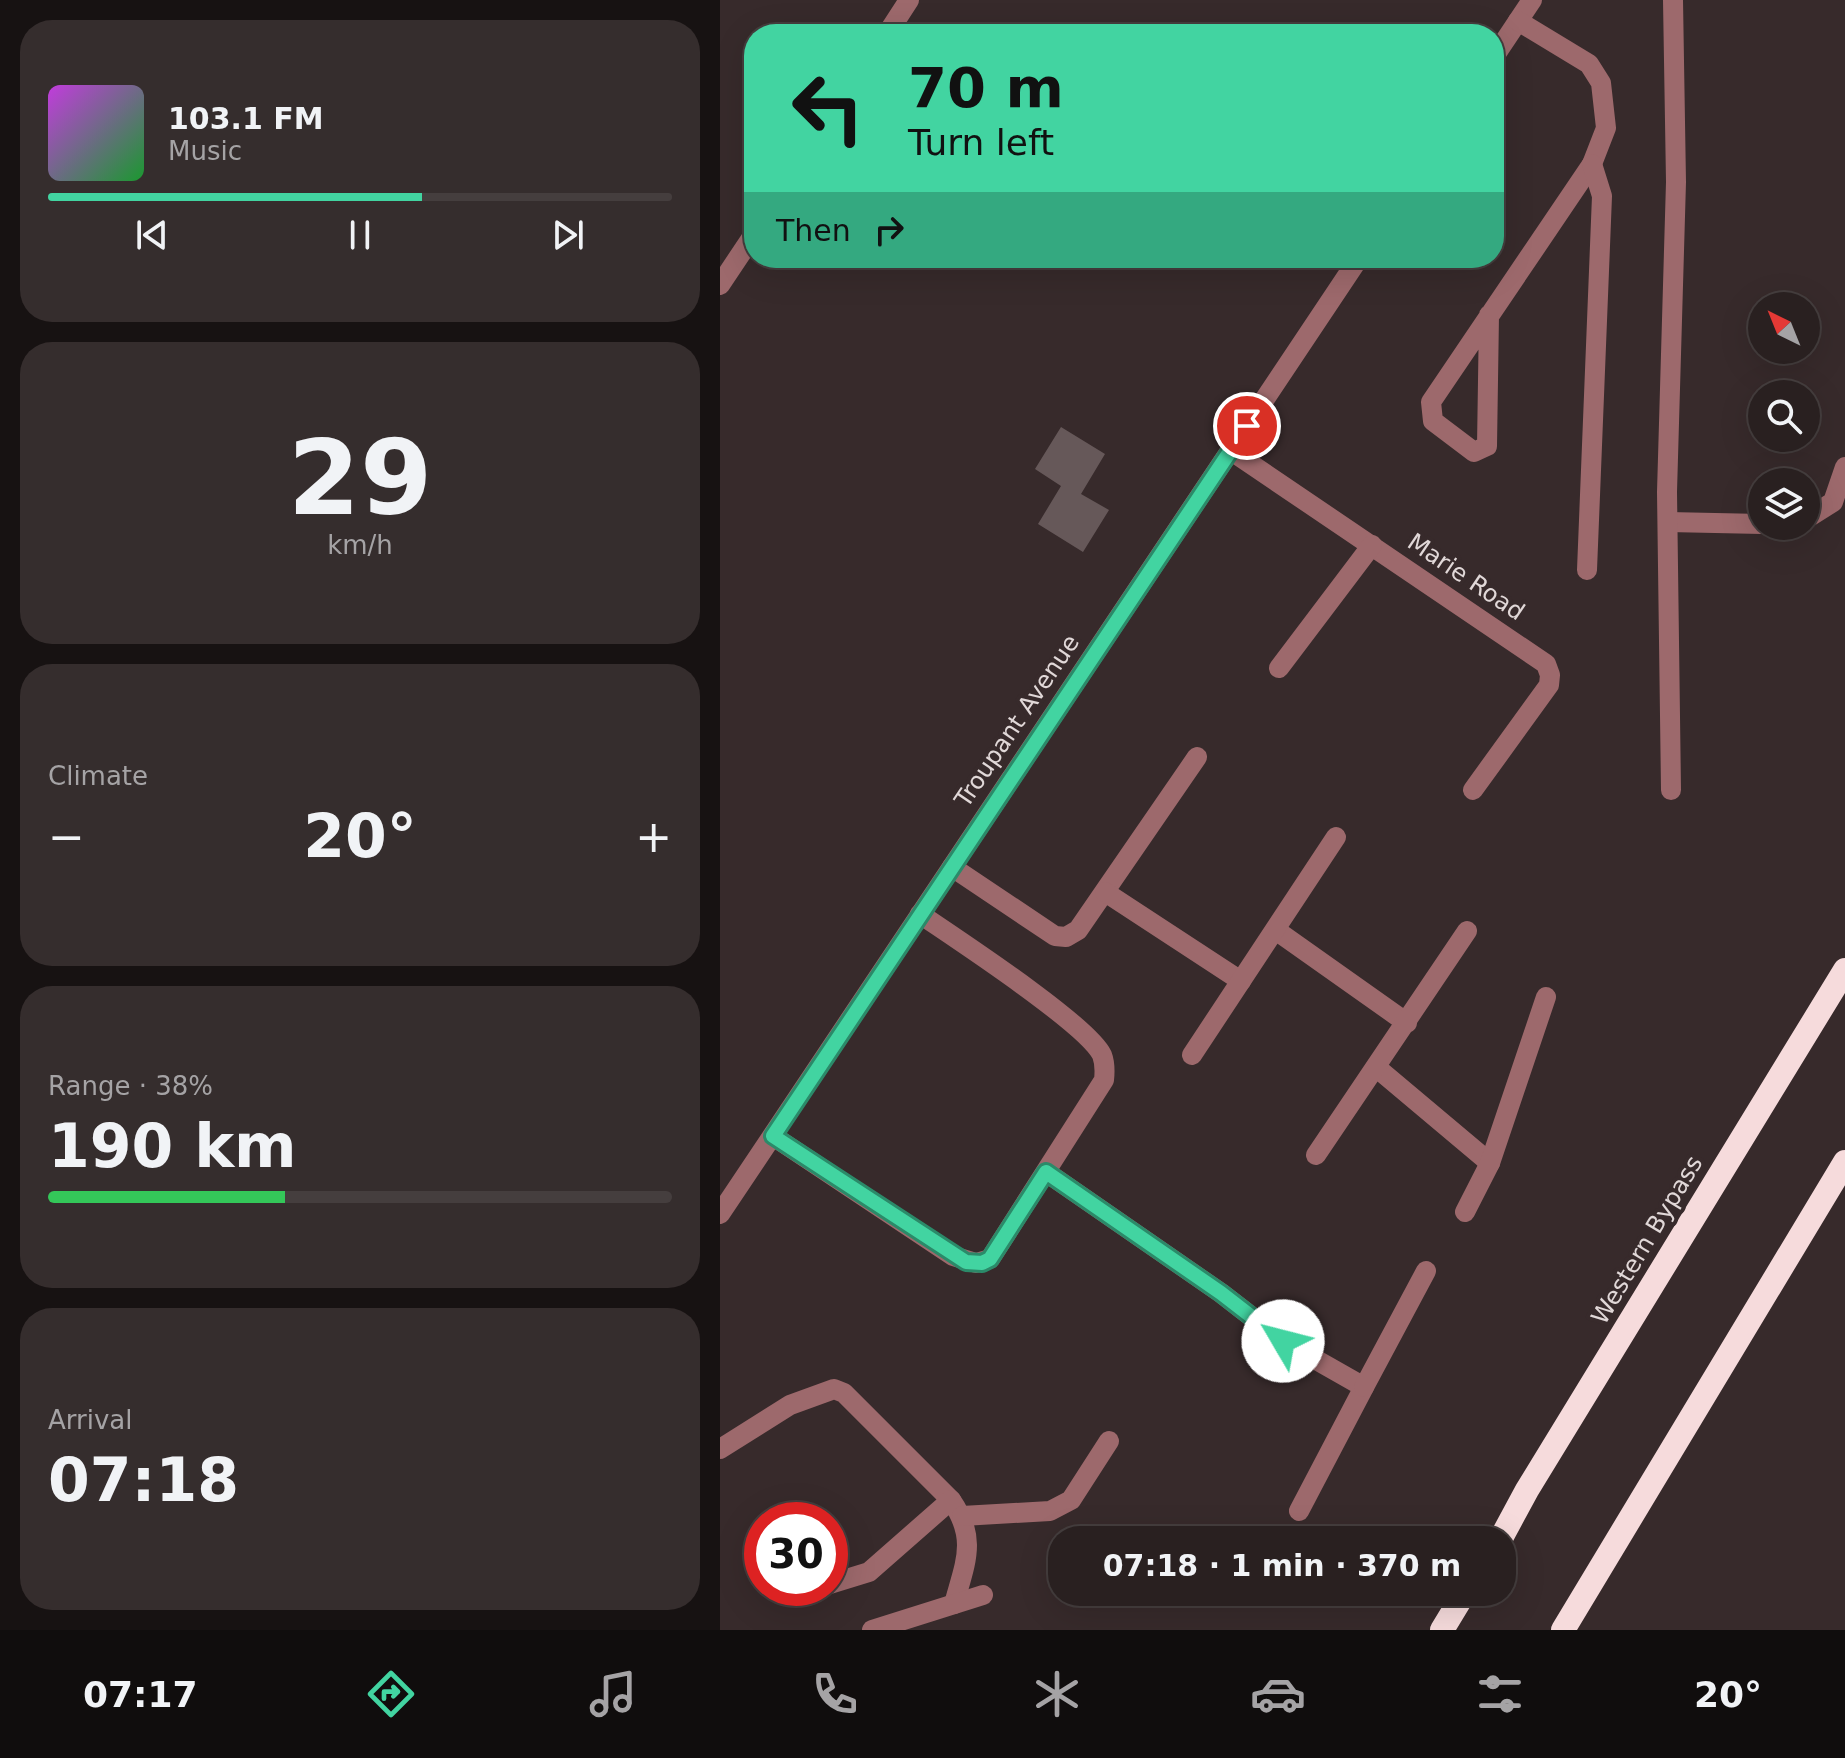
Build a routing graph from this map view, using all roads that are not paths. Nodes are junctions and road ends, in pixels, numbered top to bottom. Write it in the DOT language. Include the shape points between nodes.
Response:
graph roads {
  1 [pos="909,0"];
  2 [pos="1532,0"];
  3 [pos="1673,0"];
  4 [pos="1518,21"];
  5 [pos="893,24"];
  6 [pos="1504,42"];
  7 [pos="1592,164"];
  8 [pos="744,249"];
  9 [pos="1352,268"];
  10 [pos="720,285"];
  11 [pos="1489,315"];
  12 [pos="1230,450"];
  13 [pos="1845,467"];
  14 [pos="1820,510"];
  15 [pos="1668,522"];
  16 [pos="1748,524"];
  17 [pos="1372,545"];
  18 [pos="1587,570"];
  19 [pos="1279,668"];
  20 [pos="1197,757"];
  21 [pos="1473,790"];
  22 [pos="1671,790"];
  23 [pos="1336,837"];
  24 [pos="952,867"];
  25 [pos="1105,892"];
  26 [pos="920,914"];
  27 [pos="1277,931"];
  28 [pos="1467,931"];
  29 [pos="1845,970"];
  30 [pos="1241,981"];
  31 [pos="1546,997"];
  32 [pos="1407,1023"];
  33 [pos="1192,1055"];
  34 [pos="1377,1068"];
  35 [pos="773,1136"];
  36 [pos="1316,1155"];
  37 [pos="1845,1162"];
  38 [pos="1490,1163"];
  39 [pos="1046,1172"];
  40 [pos="1465,1212"];
  41 [pos="720,1214"];
  42 [pos="1426,1271"];
  43 [pos="1364,1387"];
  44 [pos="1109,1441"];
  45 [pos="720,1449"];
  46 [pos="957,1508"];
  47 [pos="1299,1511"];
  48 [pos="1506,1526"];
  49 [pos="1607,1561"];
  50 [pos="848,1578"];
  51 [pos="983,1595"];
  52 [pos="954,1604"];
  53 [pos="1457,1606"];
  54 [pos="1466,1606"];
  55 [pos="872,1630"];
  56 [pos="1442,1630"];
  57 [pos="1453,1630"];
  58 [pos="1563,1630"];
  59 [pos="1572,1630"];
  1 -- 5 [label="street"];
  2 -- 4 [label="street"];
  3 -- 15 [label="street" via="1676,182"];
  4 -- 6 [label="street"];
  4 -- 7 [label="street" via="1589,64 1601,83 1606,128"];
  7 -- 11 [label="street"];
  7 -- 18 [label="street" via="1602,196"];
  8 -- 10 [label="street"];
  9 -- 12 [label="street, Troupant Avenue"];
  11 -- 11 [label="street" via="1431,402 1433,421 1474,452 1487,446"];
  12 -- 17 [label="street, Marie Road"];
  12 -- 24 [label="street, Troupant Avenue"];
  13 -- 14 [label="street" via="1833,502"];
  15 -- 16 [label="street"];
  15 -- 22 [label="street"];
  17 -- 19 [label="street"];
  17 -- 21 [label="street, Marie Road" via="1539,658 1550,675 1549,685"];
  20 -- 25 [label="street"];
  23 -- 27 [label="street"];
  24 -- 25 [label="street" via="1055,936 1078,930"];
  24 -- 26 [label="street, Troupant Avenue"];
  25 -- 30 [label="street"];
  26 -- 35 [label="street, Troupant Avenue"];
  26 -- 39 [label="street" via="1078,1029 1102,1056 1104,1080"];
  27 -- 30 [label="street"];
  27 -- 32 [label="street"];
  28 -- 32 [label="street"];
  29 -- 48 [label="highway, Western Bypass"];
  30 -- 33 [label="street"];
  31 -- 38 [label="street"];
  32 -- 34 [label="street"];
  34 -- 36 [label="street"];
  34 -- 38 [label="street"];
  35 -- 39 [label="street" via="966,1262 990,1259"];
  35 -- 41 [label="street, Troupant Avenue"];
  37 -- 49 [label="highway"];
  38 -- 40 [label="street"];
  39 -- 43 [label="street" via="1283,1341"];
  42 -- 43 [label="street"];
  43 -- 47 [label="street"];
  44 -- 46 [label="street" via="1071,1500 1050,1511"];
  45 -- 46 [label="street" via="790,1405 834,1389 844,1393"];
  46 -- 50 [label="street" via="869,1572"];
  46 -- 52 [label="street" via="970,1544"];
  49 -- 58 [label="highway"];
  49 -- 59 [label="highway"];
  51 -- 52 [label="street"];
  52 -- 55 [label="street"];
  53 -- 56 [label="highway"];
  54 -- 57 [label="highway"];
}
